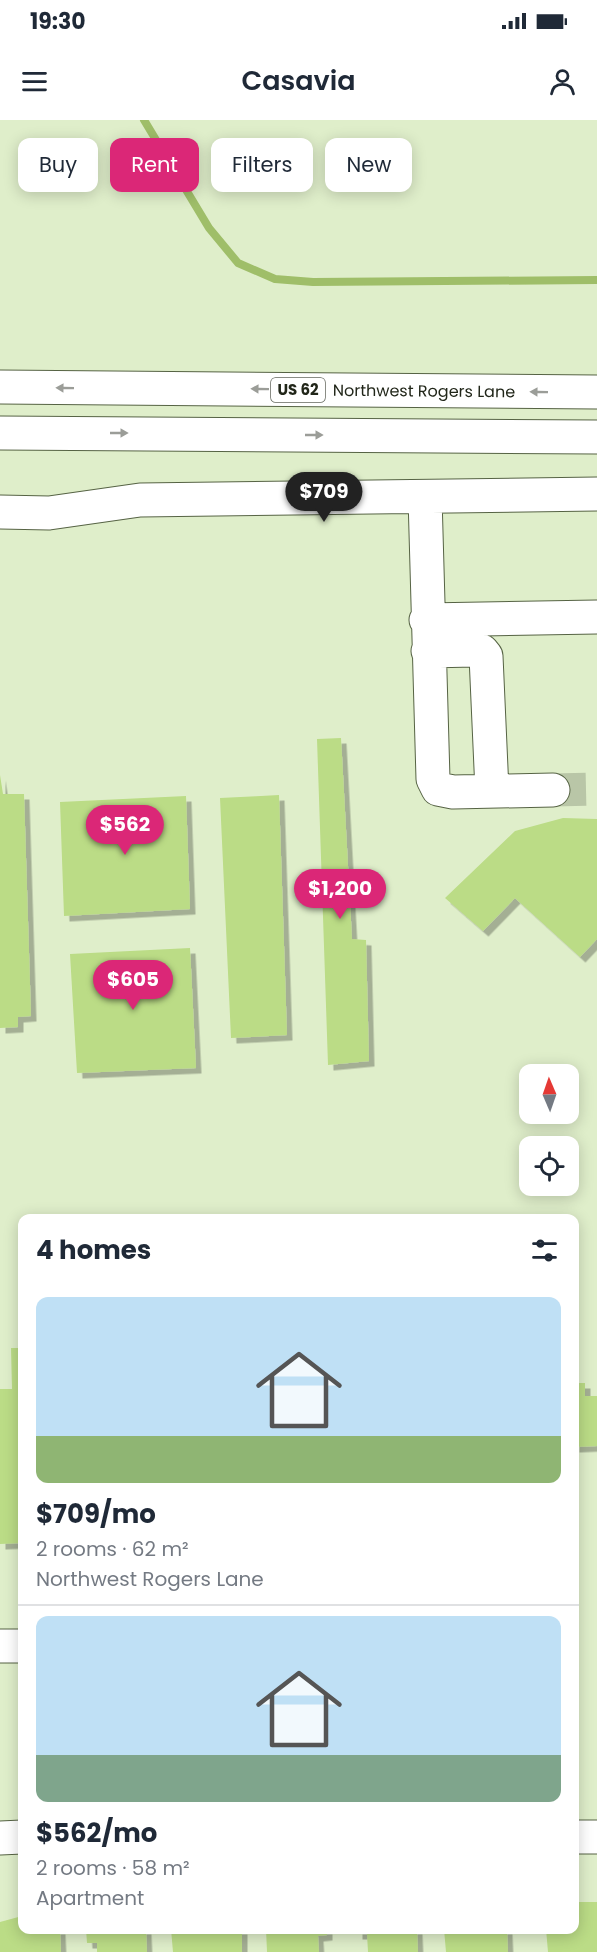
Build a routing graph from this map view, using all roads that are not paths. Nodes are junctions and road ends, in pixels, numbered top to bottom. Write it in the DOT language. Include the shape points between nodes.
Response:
graph roads {
  1 [pos="0,387"];
  2 [pos="597,392"];
  3 [pos="0,433"];
  4 [pos="40,433"];
  5 [pos="597,437"];
  6 [pos="0,439"];
  7 [pos="597,494"];
  8 [pos="425,496"];
  9 [pos="0,512"];
  10 [pos="597,617"];
  11 [pos="427,635"];
  12 [pos="553,790"];
  13 [pos="492,791"];
  14 [pos="0,1646"];
  15 [pos="18,1646"];
  16 [pos="18,1837"];
  17 [pos="579,1837"];
  18 [pos="597,1837"];
  19 [pos="0,1838"];
  2 -- 1 [label="main road, Northwest Rogers Lane / US 62, one-way"];
  3 -- 4 [label="main road"];
  4 -- 5 [label="main road, one-way"];
  4 -- 6 [label="main road"];
  7 -- 8 [label="main road"];
  8 -- 9 [label="main road" via="140,500 49,513"];
  8 -- 11 [label="main road"];
  10 -- 11 [label="main road"];
  11 -- 13 [label="main road" via="482,651 486,656"];
  11 -- 13 [label="main road" via="433,779 438,789"];
  12 -- 13 [label="main road"];
  14 -- 15 [label="main road"];
  16 -- 19 [label="main road"];
  17 -- 18 [label="main road"];
}
